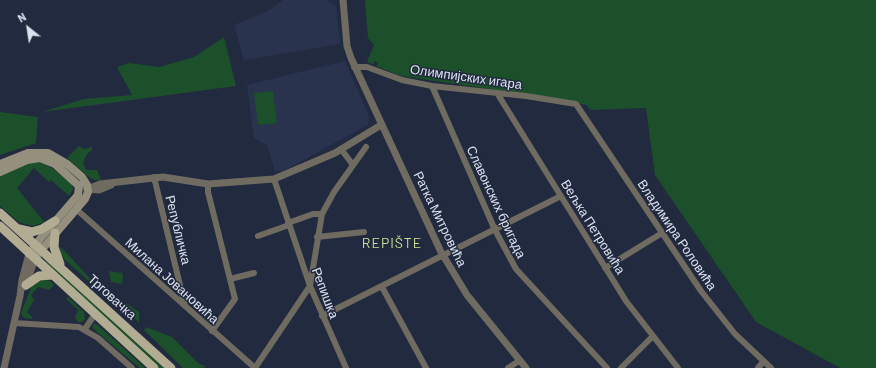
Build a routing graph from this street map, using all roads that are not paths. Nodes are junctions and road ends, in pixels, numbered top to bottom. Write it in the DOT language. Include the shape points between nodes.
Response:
graph roads {
  1 [pos="343,0"];
  2 [pos="354,67"];
  3 [pos="432,86"];
  4 [pos="497,93"];
  5 [pos="576,104"];
  6 [pos="381,125"];
  7 [pos="366,147"];
  8 [pos="341,149"];
  9 [pos="0,164"];
  10 [pos="353,165"];
  11 [pos="0,172"];
  12 [pos="154,177"];
  13 [pos="274,179"];
  14 [pos="208,184"];
  15 [pos="84,189"];
  16 [pos="560,196"];
  17 [pos="76,209"];
  18 [pos="0,213"];
  19 [pos="322,214"];
  20 [pos="56,221"];
  21 [pos="288,224"];
  22 [pos="0,226"];
  23 [pos="18,228"];
  24 [pos="495,230"];
  25 [pos="364,232"];
  26 [pos="55,233"];
  27 [pos="662,233"];
  28 [pos="258,236"];
  29 [pos="317,237"];
  30 [pos="39,247"];
  31 [pos="444,256"];
  32 [pos="32,257"];
  33 [pos="605,268"];
  34 [pos="64,270"];
  35 [pos="254,272"];
  36 [pos="52,275"];
  37 [pos="230,279"];
  38 [pos="26,285"];
  39 [pos="310,286"];
  40 [pos="382,287"];
  41 [pos="181,288"];
  42 [pos="173,295"];
  43 [pos="20,296"];
  44 [pos="185,306"];
  45 [pos="95,314"];
  46 [pos="322,316"];
  47 [pos="14,323"];
  48 [pos="85,329"];
  49 [pos="212,331"];
  50 [pos="652,337"];
  51 [pos="519,361"];
  52 [pos="763,362"];
  53 [pos="4,368"];
  54 [pos="132,368"];
  55 [pos="154,368"];
  56 [pos="171,368"];
  57 [pos="255,368"];
  58 [pos="346,368"];
  59 [pos="426,368"];
  60 [pos="508,368"];
  61 [pos="526,368"];
  62 [pos="607,368"];
  63 [pos="622,368"];
  64 [pos="678,368"];
  65 [pos="758,368"];
  66 [pos="771,368"];
  1 -- 2 [label="street, Ратка Митровића" via="347,46"];
  2 -- 3 [label="street, Олимпијских игара" via="367,67 402,80"];
  2 -- 6 [label="street, Ратка Митровића"];
  3 -- 4 [label="street, Олимпијских игара"];
  3 -- 24 [label="street, Славонских бригада"];
  4 -- 5 [label="street, Олимпијских игара"];
  4 -- 16 [label="street, Вељка Петровића"];
  5 -- 27 [label="street, Владимира Роловића"];
  6 -- 8 [label="street"];
  6 -- 31 [label="street, Ратка Митровића"];
  7 -- 10 [label="street"];
  8 -- 10 [label="street"];
  8 -- 13 [label="street" via="295,172"];
  9 -- 15 [label="main road" via="28,153 48,153 60,159 82,177"];
  10 -- 19 [label="street"];
  11 -- 15 [label="main road" via="27,160 43,159 50,161"];
  12 -- 14 [label="street"];
  12 -- 15 [label="street"];
  12 -- 41 [label="street, Републичка"];
  13 -- 14 [label="street"];
  13 -- 21 [label="street, Репишка"];
  14 -- 37 [label="street"];
  15 -- 17 [label="main road" via="85,199"];
  15 -- 20 [label="main road"];
  16 -- 24 [label="street"];
  16 -- 33 [label="street, Вељка Петровића"];
  17 -- 26 [label="main road"];
  17 -- 42 [label="street, Милана Јовановића"];
  18 -- 23 [label="main road, Трговачка"];
  19 -- 21 [label="street" via="313,214"];
  19 -- 29 [label="street"];
  20 -- 23 [label="main road" via="32,232"];
  20 -- 30 [label="main road"];
  21 -- 28 [label="street"];
  21 -- 39 [label="street, Репишка"];
  22 -- 32 [label="main road, Трговачка"];
  23 -- 30 [label="main road, Трговачка"];
  24 -- 31 [label="street"];
  24 -- 62 [label="street, Славонских бригада" via="521,276"];
  25 -- 29 [label="street"];
  26 -- 30 [label="main road"];
  26 -- 34 [label="main road" via="54,251"];
  27 -- 33 [label="street"];
  27 -- 52 [label="street, Владимира Роловића" via="718,314"];
  29 -- 39 [label="street"];
  30 -- 32 [label="main road"];
  30 -- 34 [label="main road, Трговачка"];
  31 -- 40 [label="street"];
  31 -- 51 [label="street, Ратка Митровића" via="467,295"];
  32 -- 36 [label="main road, Трговачка"];
  32 -- 38 [label="street"];
  32 -- 43 [label="street" via="22,280"];
  33 -- 50 [label="street, Вељка Петровића"];
  34 -- 56 [label="main road, Трговачка"];
  35 -- 37 [label="street"];
  36 -- 38 [label="main road" via="39,276"];
  36 -- 45 [label="main road, Трговачка"];
  37 -- 49 [label="street" via="234,299"];
  38 -- 43 [label="street"];
  39 -- 46 [label="street, Репишка"];
  39 -- 57 [label="street"];
  40 -- 46 [label="street"];
  40 -- 59 [label="street"];
  41 -- 42 [label="street"];
  41 -- 44 [label="street, Републичка"];
  42 -- 44 [label="street, Милана Јовановића"];
  43 -- 47 [label="street"];
  44 -- 49 [label="street, Милана Јовановића"];
  45 -- 48 [label="street"];
  45 -- 55 [label="main road, Трговачка"];
  46 -- 58 [label="street, Репишка"];
  47 -- 48 [label="street" via="72,325"];
  47 -- 53 [label="street"];
  48 -- 54 [label="street"];
  49 -- 57 [label="street, Милана Јовановића"];
  50 -- 63 [label="street"];
  50 -- 64 [label="street, Вељка Петровића"];
  51 -- 60 [label="street"];
  51 -- 61 [label="street, Ратка Митровића"];
  52 -- 65 [label="street"];
  52 -- 66 [label="street, Владимира Роловића"];
}
